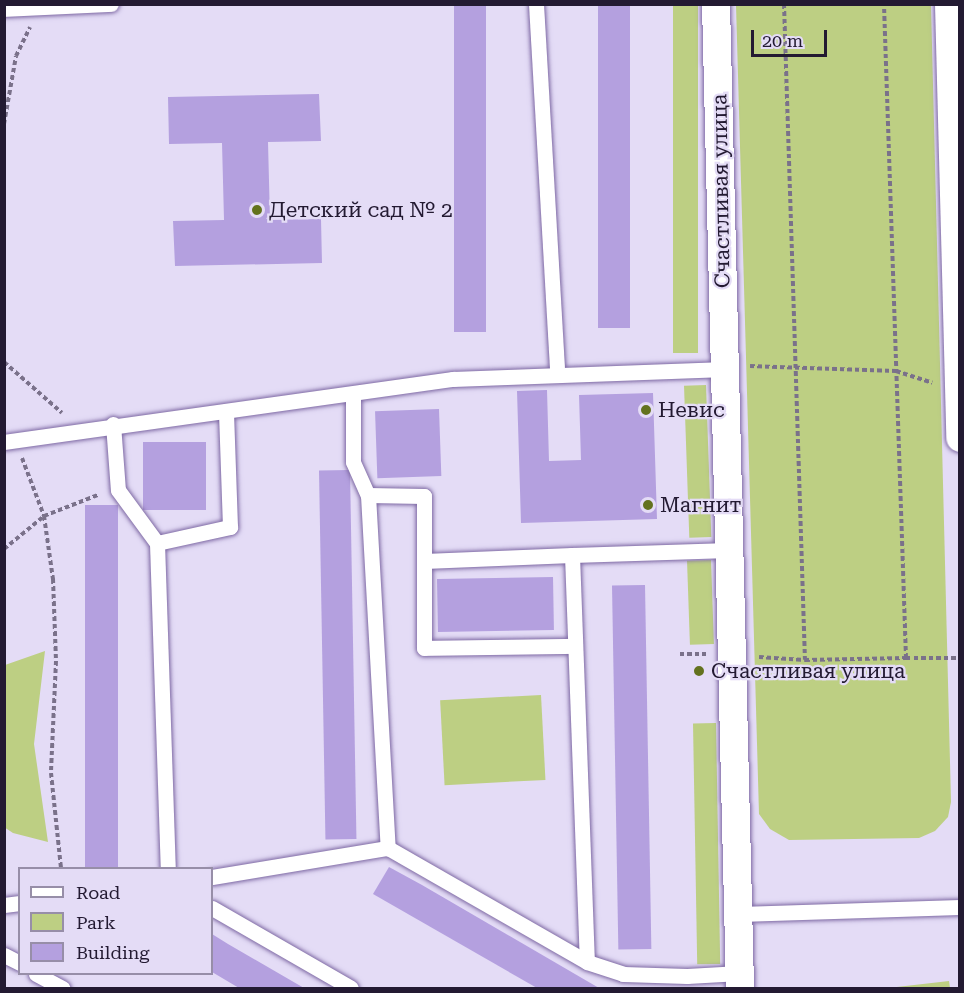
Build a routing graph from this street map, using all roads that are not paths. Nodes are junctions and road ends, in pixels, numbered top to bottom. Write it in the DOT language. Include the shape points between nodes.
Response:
graph roads {
  1 [pos="111,4"];
  2 [pos="536,4"];
  3 [pos="716,4"];
  4 [pos="949,4"];
  5 [pos="39,7"];
  6 [pos="4,9"];
  7 [pos="725,369"];
  8 [pos="556,373"];
  9 [pos="959,392"];
  10 [pos="353,396"];
  11 [pos="226,411"];
  12 [pos="113,424"];
  13 [pos="960,438"];
  14 [pos="8,441"];
  15 [pos="368,495"];
  16 [pos="157,543"];
  17 [pos="729,550"];
  18 [pos="572,555"];
  19 [pos="424,561"];
  20 [pos="574,646"];
  21 [pos="388,848"];
  22 [pos="168,867"];
  23 [pos="213,877"];
  24 [pos="960,907"];
  25 [pos="213,909"];
  26 [pos="739,914"];
  27 [pos="4,955"];
  28 [pos="18,962"];
  29 [pos="587,962"];
  30 [pos="38,975"];
  31 [pos="740,981"];
  32 [pos="62,988"];
  33 [pos="351,988"];
  1 -- 5 [label="lane"];
  2 -- 8 [label="lane"];
  3 -- 7 [label="street, Счастливая улица"];
  4 -- 9 [label="street"];
  5 -- 6 [label="lane"];
  7 -- 8 [label="lane"];
  7 -- 17 [label="street, Счастливая улица"];
  8 -- 10 [label="lane" via="453,379"];
  9 -- 13 [label="street"];
  10 -- 11 [label="lane"];
  10 -- 15 [label="lane" via="353,462"];
  11 -- 12 [label="lane"];
  11 -- 16 [label="lane" via="230,527"];
  12 -- 14 [label="lane"];
  12 -- 16 [label="lane" via="118,490"];
  15 -- 19 [label="lane" via="424,496"];
  15 -- 21 [label="lane"];
  16 -- 22 [label="lane"];
  17 -- 18 [label="lane"];
  17 -- 26 [label="street, Счастливая улица"];
  18 -- 19 [label="lane"];
  18 -- 20 [label="lane"];
  19 -- 20 [label="lane" via="424,648"];
  20 -- 29 [label="lane"];
  21 -- 23 [label="lane"];
  21 -- 29 [label="lane"];
  24 -- 26 [label="lane"];
  25 -- 33 [label="lane"];
  26 -- 31 [label="street, Счастливая улица"];
  27 -- 28 [label="lane"];
  29 -- 31 [label="lane" via="623,974"];
  30 -- 32 [label="lane"];
}
